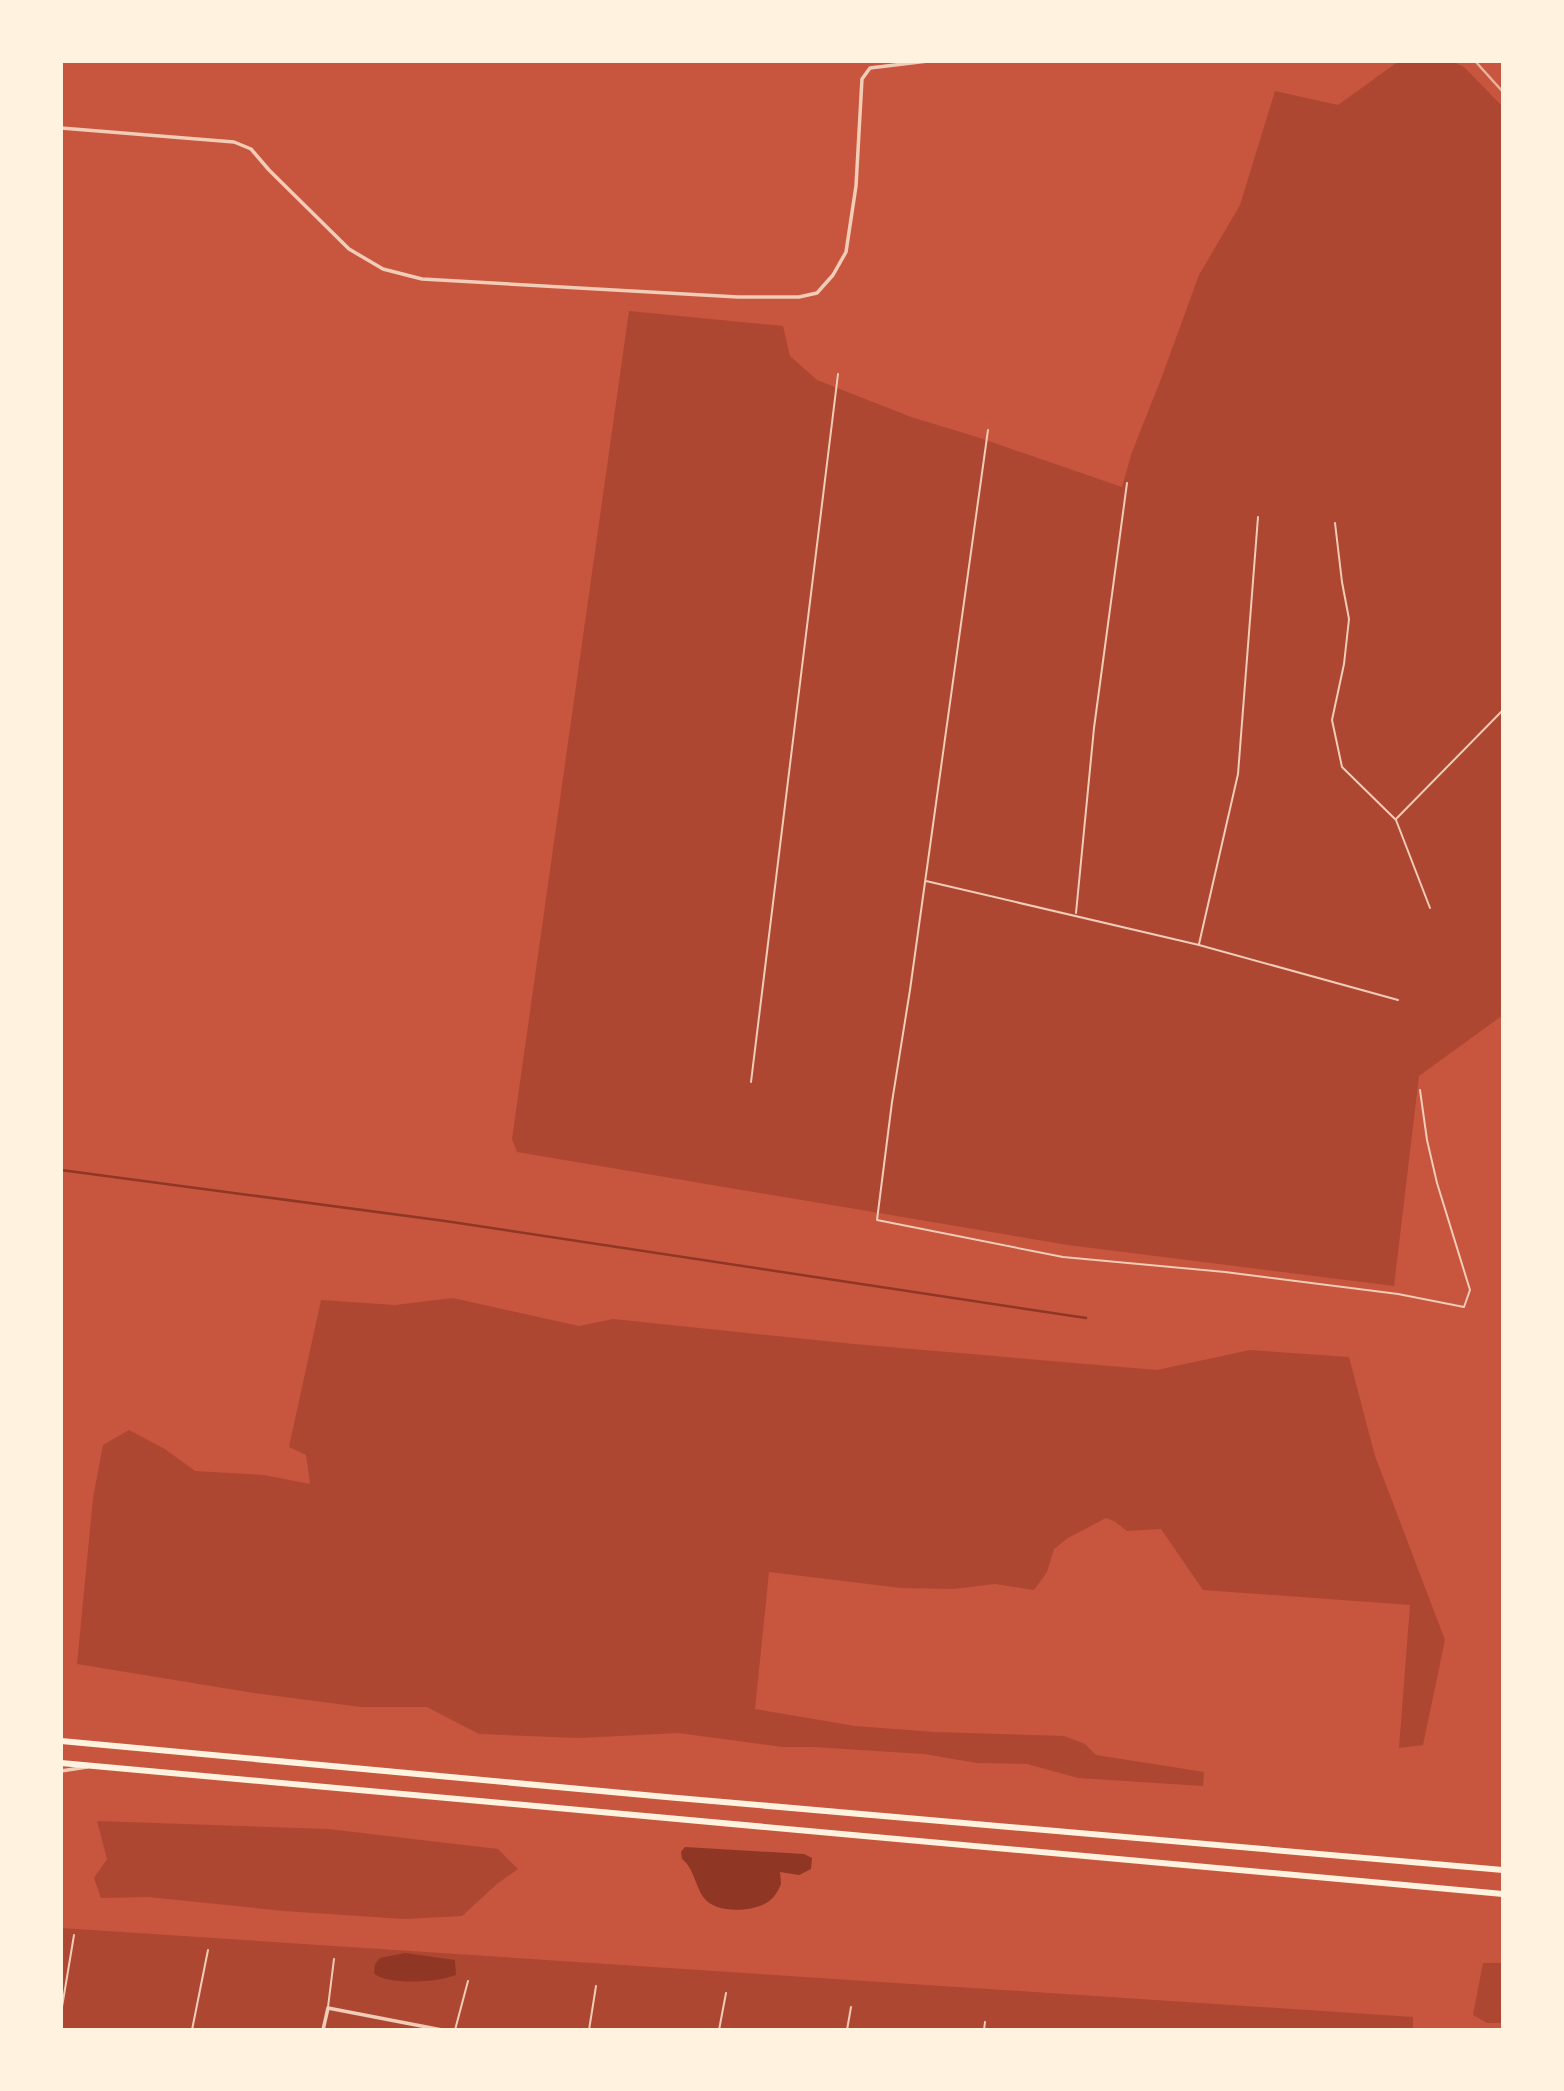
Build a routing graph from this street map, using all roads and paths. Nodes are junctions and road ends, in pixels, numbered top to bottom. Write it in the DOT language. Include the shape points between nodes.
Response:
graph roads {
  1 [pos="928,61"];
  2 [pos="61,128"];
  3 [pos="838,374"];
  4 [pos="988,430"];
  5 [pos="1126,483"];
  6 [pos="1258,517"];
  7 [pos="1335,523"];
  8 [pos="1503,710"];
  9 [pos="1396,820"];
  10 [pos="925,880"];
  11 [pos="1430,908"];
  12 [pos="1075,914"];
  13 [pos="1199,945"];
  14 [pos="1398,1000"];
  15 [pos="751,1082"];
  16 [pos="1420,1090"];
  17 [pos="61,1739"];
  18 [pos="61,1763"];
  19 [pos="97,1766"];
  20 [pos="61,1771"];
  21 [pos="1503,1870"];
  22 [pos="1503,1894"];
  23 [pos="74,1935"];
  24 [pos="208,1950"];
  25 [pos="334,1959"];
  26 [pos="468,1982"];
  27 [pos="596,1986"];
  28 [pos="726,1993"];
  29 [pos="850,2007"];
  30 [pos="328,2008"];
  31 [pos="61,2012"];
  32 [pos="985,2022"];
  33 [pos="192,2030"];
  34 [pos="323,2030"];
  35 [pos="442,2030"];
  36 [pos="455,2030"];
  37 [pos="589,2030"];
  38 [pos="719,2030"];
  39 [pos="847,2030"];
  40 [pos="984,2030"];
  1 -- 2 [label="street" via="870,68 862,79 856,186 846,252 817,293 799,297 422,279 383,268 349,249 251,149 234,142"];
  3 -- 15 [label="lane"];
  4 -- 10 [label="lane"];
  5 -- 12 [label="lane"];
  6 -- 13 [label="lane" via="1238,774"];
  7 -- 9 [label="lane" via="1349,619 1345,664 1332,720 1342,767"];
  8 -- 9 [label="lane"];
  9 -- 11 [label="lane"];
  10 -- 12 [label="lane"];
  10 -- 16 [label="lane" via="877,1220 1063,1257 1318,1284 1464,1307 1470,1290 1437,1184"];
  12 -- 13 [label="lane"];
  13 -- 14 [label="lane"];
  17 -- 21 [label="highway"];
  18 -- 19 [label="highway"];
  19 -- 20 [label="street"];
  19 -- 22 [label="highway"];
  23 -- 31 [label="lane"];
  24 -- 33 [label="lane"];
  25 -- 30 [label="lane"];
  26 -- 36 [label="lane"];
  27 -- 37 [label="lane"];
  28 -- 38 [label="lane"];
  29 -- 39 [label="lane"];
  30 -- 34 [label="street"];
  30 -- 35 [label="street"];
  32 -- 40 [label="lane"];
}
